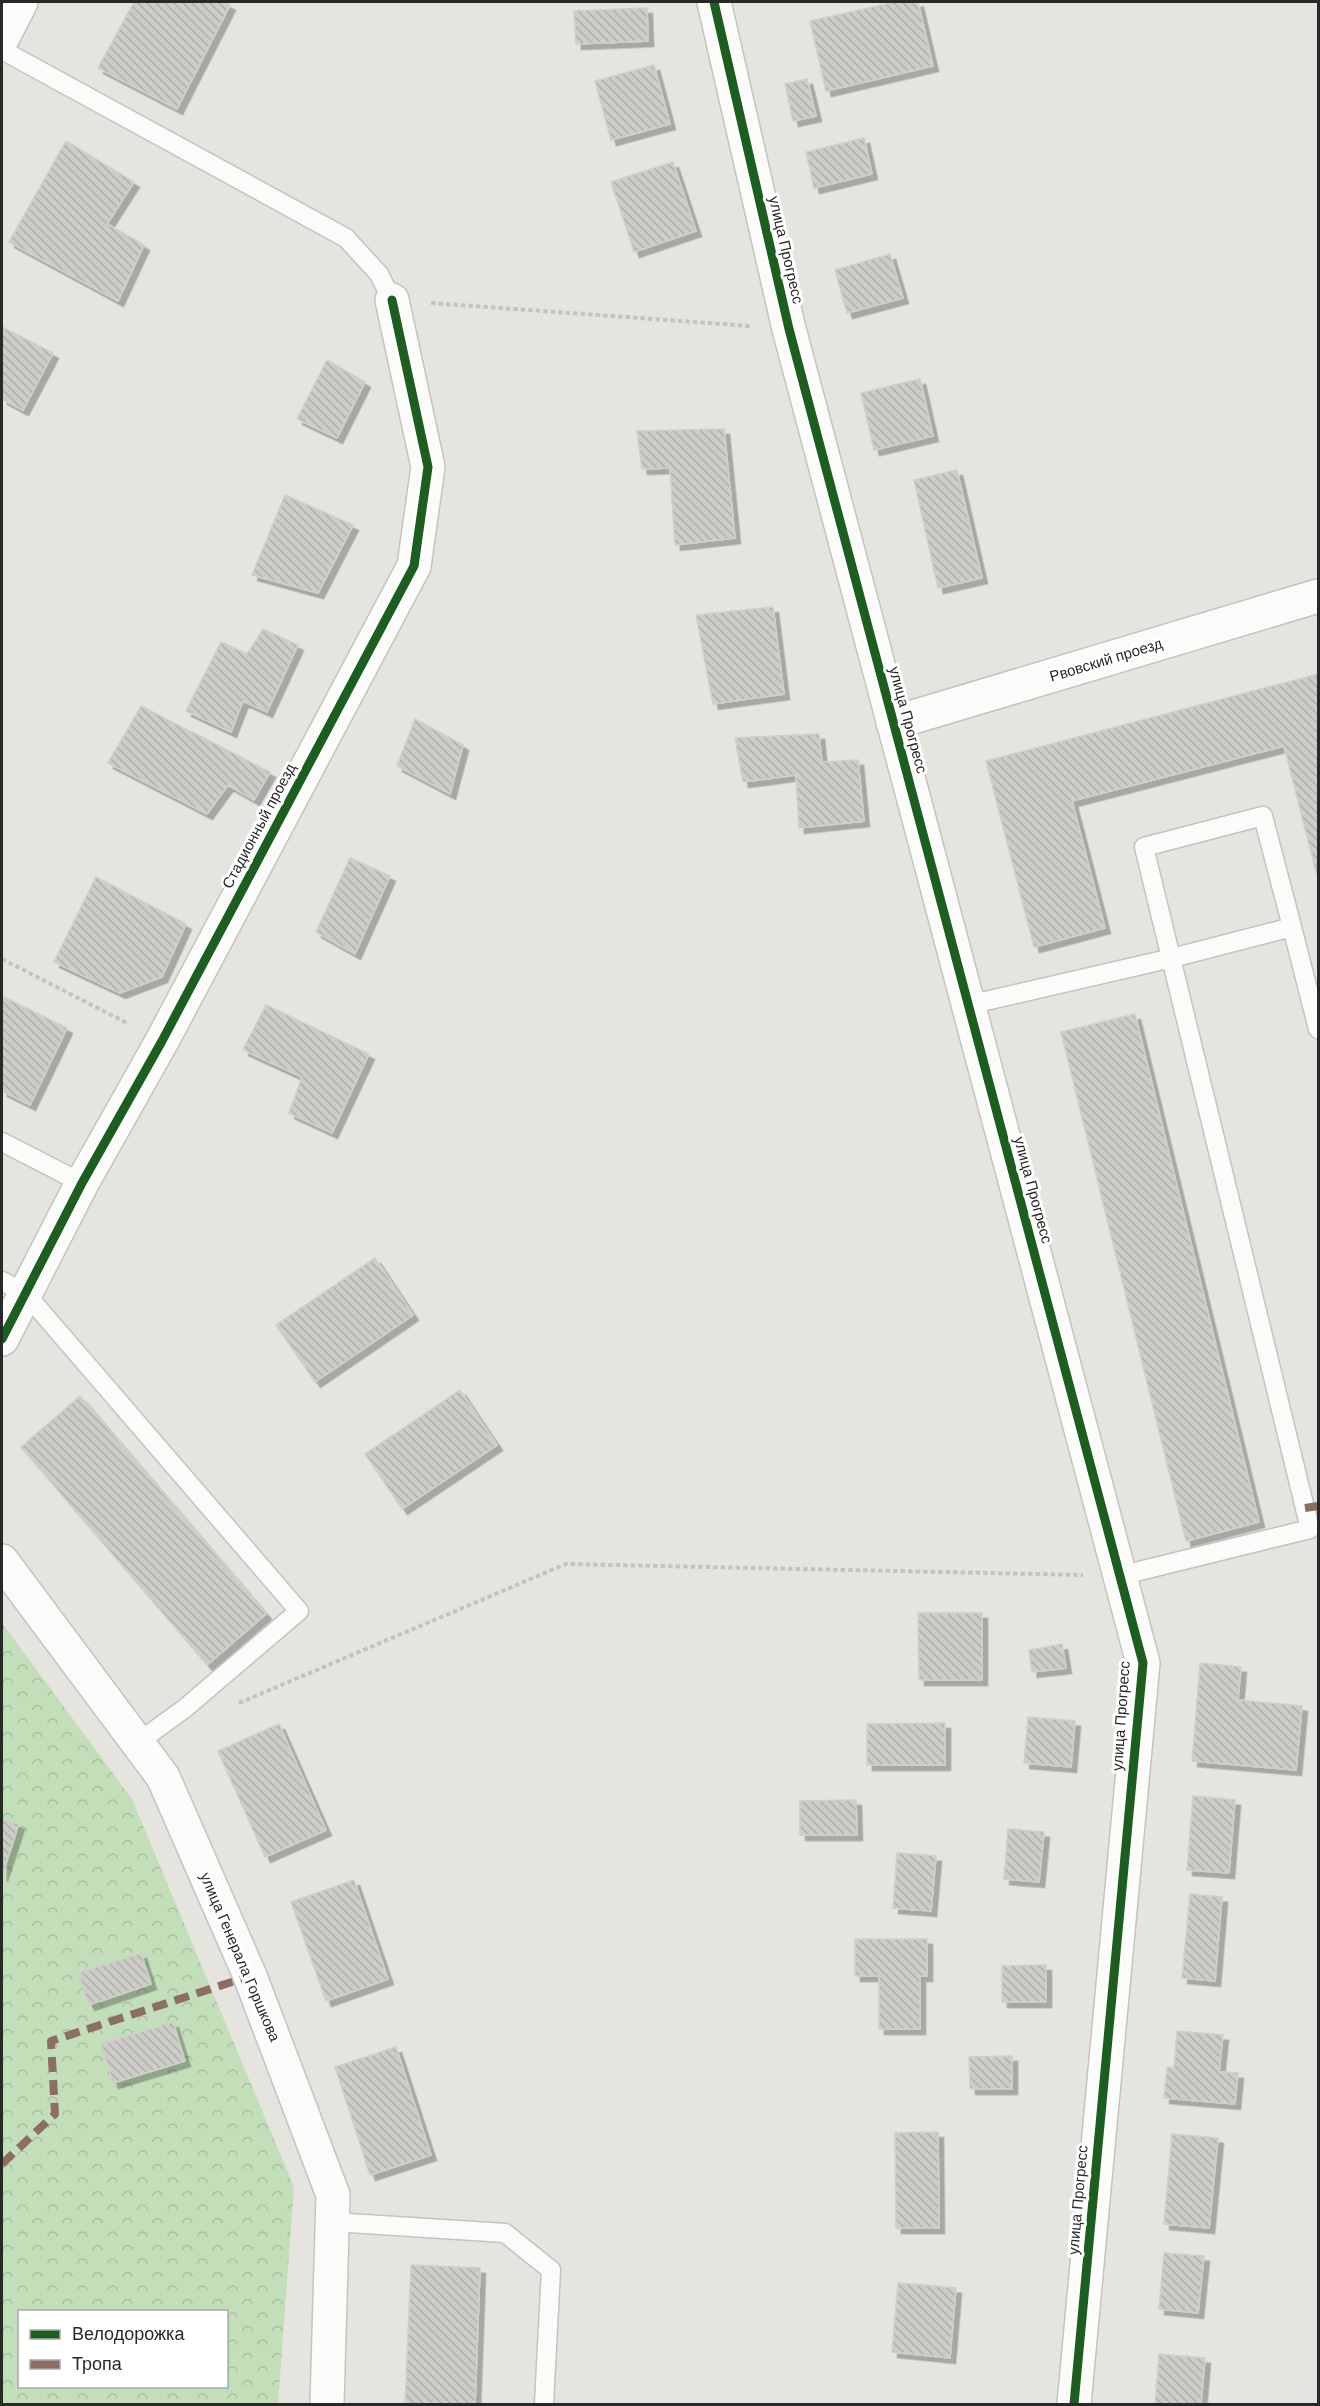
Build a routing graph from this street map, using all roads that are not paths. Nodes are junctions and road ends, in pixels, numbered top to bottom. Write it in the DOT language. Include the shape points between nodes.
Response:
graph roads {
  1 [pos="21,2"];
  2 [pos="714,2"];
  3 [pos="2,39"];
  4 [pos="2,50"];
  5 [pos="392,300"];
  6 [pos="1318,596"];
  7 [pos="893,723"];
  8 [pos="1292,927"];
  9 [pos="1172,958"];
  10 [pos="968,1005"];
  11 [pos="1318,1029"];
  12 [pos="2,1142"];
  13 [pos="82,1183"];
  14 [pos="14,1288"];
  15 [pos="2,1339"];
  16 [pos="2,1561"];
  17 [pos="1119,1576"];
  18 [pos="137,1743"];
  19 [pos="333,2222"];
  20 [pos="327,2404"];
  21 [pos="544,2404"];
  22 [pos="1074,2404"];
  1 -- 3 [label="street"];
  2 -- 7 [label="street, улица Прогресс" via="789,329"];
  4 -- 5 [label="lane" via="346,238 379,274"];
  5 -- 13 [label="street, Стадионный проезд" via="428,467 414,566 162,1041"];
  6 -- 7 [label="street, Рвовский проезд"];
  7 -- 10 [label="street, улица Прогресс"];
  8 -- 9 [label="lane"];
  8 -- 9 [label="lane" via="1263,816 1144,847"];
  8 -- 11 [label="lane"];
  9 -- 10 [label="lane"];
  9 -- 17 [label="lane" via="1310,1529"];
  10 -- 17 [label="street, улица Прогресс"];
  12 -- 13 [label="lane"];
  13 -- 14 [label="street, Стадионный проезд"];
  14 -- 15 [label="street, Стадионный проезд"];
  14 -- 18 [label="lane" via="299,1611 184,1709"];
  16 -- 18 [label="street, улица Генерала Горшкова"];
  17 -- 22 [label="street, улица Прогресс" via="1143,1663"];
  18 -- 19 [label="street, улица Генерала Горшкова" via="163,1777 250,1976 333,2195"];
  19 -- 20 [label="street, улица Генерала Горшкова"];
  19 -- 21 [label="lane" via="505,2233 551,2270"];
}
